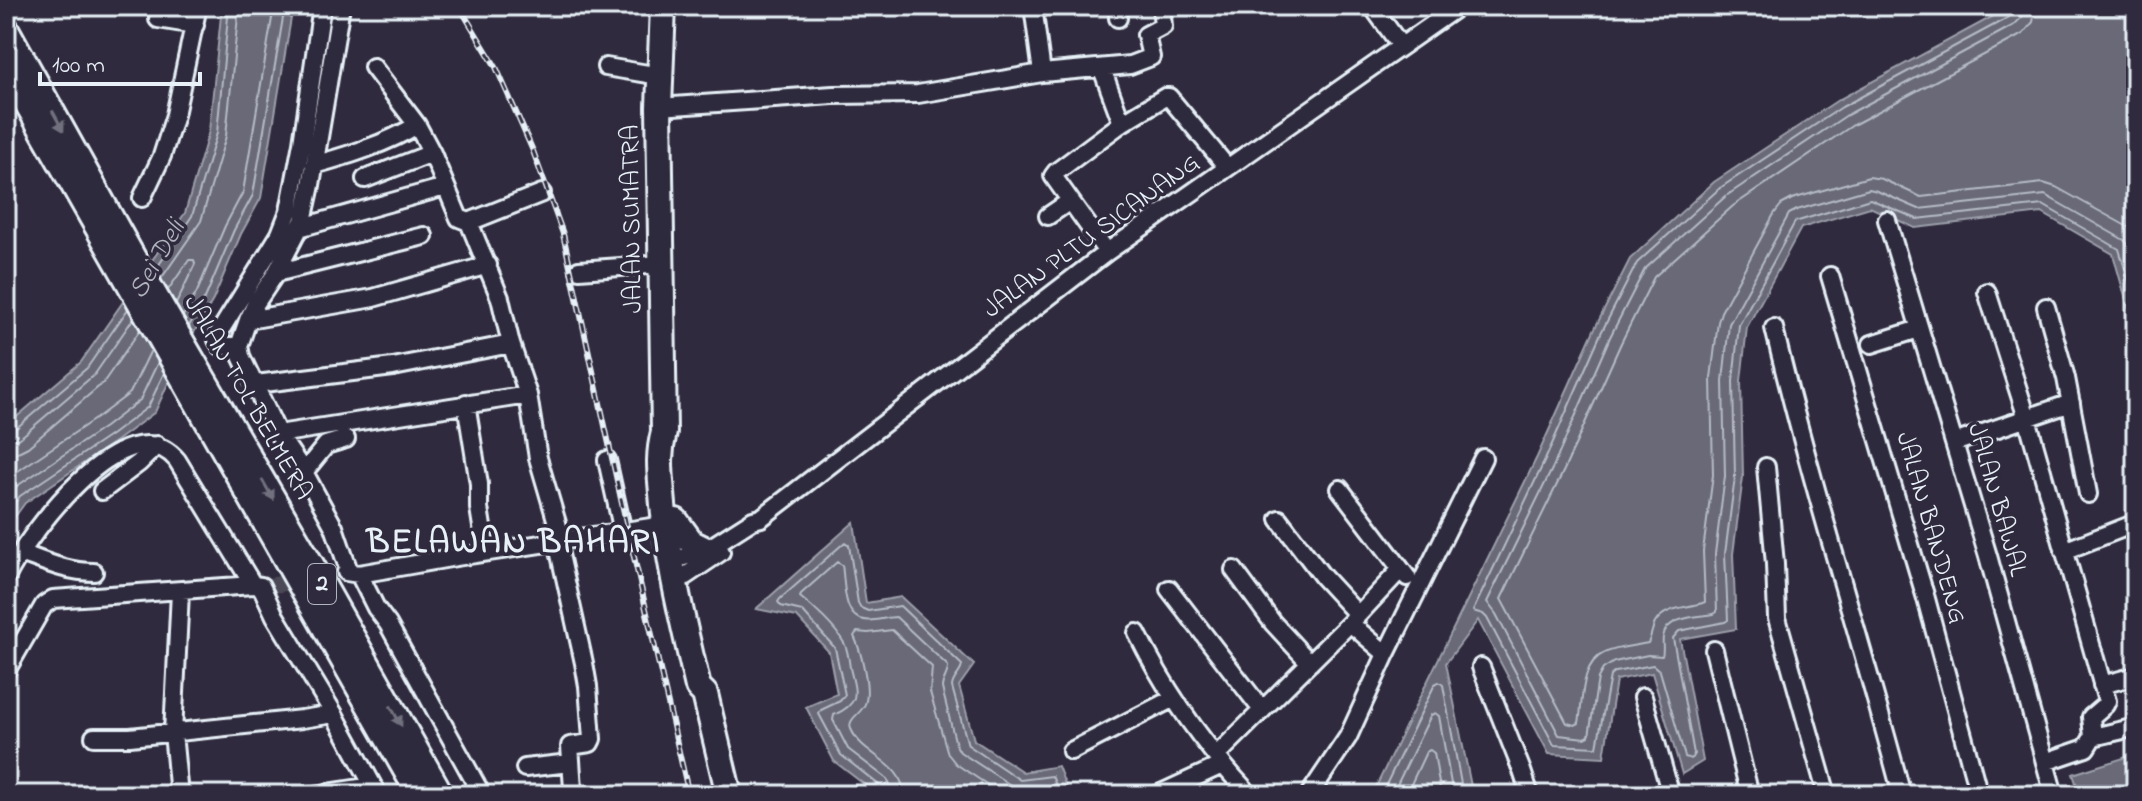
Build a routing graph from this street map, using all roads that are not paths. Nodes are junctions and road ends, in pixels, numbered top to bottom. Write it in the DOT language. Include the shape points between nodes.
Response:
graph roads {
  1 [pos="198,6"];
  2 [pos="322,6"];
  3 [pos="341,6"];
  4 [pos="663,6"];
  5 [pos="1033,6"];
  6 [pos="1161,6"];
  7 [pos="1372,6"];
  8 [pos="1459,6"];
  9 [pos="158,19"];
  10 [pos="195,25"];
  11 [pos="6,29"];
  12 [pos="1401,46"];
  13 [pos="6,66"];
  14 [pos="373,67"];
  15 [pos="606,67"];
  16 [pos="1102,69"];
  17 [pos="1042,71"];
  18 [pos="660,76"];
  19 [pos="659,107"];
  20 [pos="1122,123"];
  21 [pos="417,125"];
  22 [pos="432,153"];
  23 [pos="314,165"];
  24 [pos="1227,167"];
  25 [pos="365,179"];
  26 [pos="445,187"];
  27 [pos="542,193"];
  28 [pos="142,198"];
  29 [pos="1070,201"];
  30 [pos="1048,216"];
  31 [pos="1887,220"];
  32 [pos="469,222"];
  33 [pos="299,228"];
  34 [pos="424,236"];
  35 [pos="1107,252"];
  36 [pos="662,264"];
  37 [pos="488,265"];
  38 [pos="129,269"];
  39 [pos="579,270"];
  40 [pos="276,273"];
  41 [pos="1830,276"];
  42 [pos="1987,292"];
  43 [pos="2046,307"];
  44 [pos="248,320"];
  45 [pos="1774,328"];
  46 [pos="1919,329"];
  47 [pos="511,344"];
  48 [pos="1872,344"];
  49 [pos="239,346"];
  50 [pos="197,384"];
  51 [pos="256,384"];
  52 [pos="528,395"];
  53 [pos="466,403"];
  54 [pos="2071,403"];
  55 [pos="2027,418"];
  56 [pos="278,434"];
  57 [pos="346,439"];
  58 [pos="1954,443"];
  59 [pos="157,445"];
  60 [pos="1483,458"];
  61 [pos="607,460"];
  62 [pos="1766,467"];
  63 [pos="304,472"];
  64 [pos="1340,489"];
  65 [pos="102,491"];
  66 [pos="2088,494"];
  67 [pos="761,518"];
  68 [pos="1279,519"];
  69 [pos="670,523"];
  70 [pos="2136,523"];
  71 [pos="623,532"];
  72 [pos="560,541"];
  73 [pos="706,550"];
  74 [pos="2064,551"];
  75 [pos="486,552"];
  76 [pos="21,553"];
  77 [pos="677,569"];
  78 [pos="1401,569"];
  79 [pos="1234,570"];
  80 [pos="94,572"];
  81 [pos="351,572"];
  82 [pos="6,578"];
  83 [pos="261,586"];
  84 [pos="1169,589"];
  85 [pos="1418,591"];
  86 [pos="180,592"];
  87 [pos="1354,619"];
  88 [pos="1137,633"];
  89 [pos="1714,650"];
  90 [pos="1386,654"];
  91 [pos="1310,663"];
  92 [pos="1481,667"];
  93 [pos="6,671"];
  94 [pos="2131,677"];
  95 [pos="2102,685"];
  96 [pos="1643,697"];
  97 [pos="1174,698"];
  98 [pos="1262,710"];
  99 [pos="334,714"];
  100 [pos="2136,727"];
  101 [pos="173,733"];
  102 [pos="94,737"];
  103 [pos="2093,737"];
  104 [pos="1071,751"];
  105 [pos="1219,760"];
  106 [pos="2045,762"];
  107 [pos="570,763"];
  108 [pos="525,768"];
  109 [pos="573,789"];
  110 [pos="376,790"];
  111 [pos="179,795"];
  112 [pos="314,795"];
  113 [pos="420,795"];
  114 [pos="441,795"];
  115 [pos="482,795"];
  116 [pos="729,795"];
  117 [pos="1157,795"];
  118 [pos="1250,795"];
  119 [pos="1309,795"];
  120 [pos="1530,795"];
  121 [pos="1671,795"];
  122 [pos="1750,795"];
  123 [pos="1827,795"];
  124 [pos="1902,795"];
  125 [pos="1979,795"];
  126 [pos="2054,795"];
  1 -- 10 [label="street"];
  2 -- 49 [label="street" via="289,211 217,336 221,346"];
  3 -- 23 [label="street"];
  4 -- 18 [label="highway, JALAN SUMATRA"];
  5 -- 17 [label="street"];
  6 -- 16 [label="street" via="1163,26 1146,35 1151,57"];
  7 -- 12 [label="street"];
  8 -- 12 [label="street, JALAN PLTU SICANANG"];
  9 -- 10 [label="street"];
  10 -- 28 [label="street" via="168,141"];
  11 -- 38 [label="highway, JALAN TOL BELMERA / 2, one-way"];
  12 -- 24 [label="street, JALAN PLTU SICANANG"];
  13 -- 38 [label="highway, JALAN TOL BELMERA / 2"];
  14 -- 21 [label="street"];
  15 -- 18 [label="street"];
  16 -- 17 [label="street"];
  16 -- 20 [label="street"];
  17 -- 19 [label="street" via="918,94"];
  18 -- 19 [label="highway, JALAN SUMATRA"];
  19 -- 36 [label="highway, JALAN SUMATRA"];
  20 -- 24 [label="street" via="1169,97"];
  20 -- 29 [label="street" via="1053,176"];
  21 -- 22 [label="street"];
  21 -- 23 [label="street"];
  22 -- 25 [label="street"];
  22 -- 26 [label="street"];
  23 -- 33 [label="street"];
  24 -- 35 [label="street, JALAN PLTU SICANANG"];
  26 -- 32 [label="street" via="459,218"];
  26 -- 33 [label="street"];
  27 -- 32 [label="street"];
  29 -- 30 [label="street"];
  29 -- 35 [label="street"];
  31 -- 46 [label="street, JALAN BAWAL"];
  32 -- 37 [label="street"];
  33 -- 40 [label="street"];
  34 -- 40 [label="street"];
  35 -- 67 [label="street, JALAN PLTU SICANANG"];
  36 -- 39 [label="street"];
  36 -- 69 [label="highway, JALAN SUMATRA"];
  37 -- 44 [label="street" via="373,298"];
  37 -- 47 [label="street"];
  38 -- 50 [label="highway, JALAN TOL BELMERA / 2"];
  40 -- 44 [label="street"];
  41 -- 125 [label="street, JALAN BANDENG"];
  42 -- 55 [label="street"];
  43 -- 54 [label="street"];
  44 -- 49 [label="street"];
  45 -- 124 [label="street"];
  46 -- 48 [label="street"];
  46 -- 58 [label="street, JALAN BAWAL"];
  47 -- 51 [label="street" via="393,367"];
  47 -- 52 [label="street"];
  49 -- 51 [label="street"];
  50 -- 113 [label="highway, JALAN TOL BELMERA / 2"];
  50 -- 114 [label="highway, JALAN TOL BELMERA / 2, one-way"];
  51 -- 56 [label="street"];
  52 -- 53 [label="street"];
  52 -- 72 [label="street"];
  53 -- 56 [label="street"];
  53 -- 75 [label="street"];
  54 -- 55 [label="street"];
  54 -- 66 [label="street"];
  55 -- 58 [label="street"];
  55 -- 74 [label="street"];
  56 -- 63 [label="street"];
  57 -- 63 [label="street" via="326,445"];
  58 -- 106 [label="street, JALAN BAWAL"];
  59 -- 65 [label="street"];
  59 -- 76 [label="street" via="127,449 83,478"];
  59 -- 83 [label="street" via="177,460"];
  60 -- 85 [label="street"];
  61 -- 71 [label="street"];
  62 -- 123 [label="street" via="1777,618"];
  63 -- 81 [label="street"];
  64 -- 78 [label="street"];
  67 -- 73 [label="street, JALAN PLTU SICANANG"];
  67 -- 77 [label="street, JALAN PLTU SICANANG" via="742,538"];
  68 -- 87 [label="street"];
  69 -- 71 [label="street"];
  69 -- 73 [label="highway"];
  69 -- 77 [label="highway, JALAN SUMATRA"];
  70 -- 74 [label="street"];
  71 -- 72 [label="street"];
  72 -- 75 [label="street"];
  72 -- 107 [label="street" via="586,675 592,739 570,746"];
  73 -- 77 [label="street, JALAN PLTU SICANANG"];
  74 -- 95 [label="street"];
  75 -- 81 [label="street"];
  76 -- 80 [label="street" via="56,567"];
  76 -- 82 [label="street"];
  77 -- 116 [label="highway, JALAN SUMATRA" via="708,684 705,694"];
  78 -- 85 [label="street"];
  78 -- 87 [label="street"];
  79 -- 91 [label="street"];
  81 -- 115 [label="street" via="388,624"];
  83 -- 86 [label="street"];
  83 -- 99 [label="street"];
  84 -- 98 [label="street"];
  85 -- 90 [label="street"];
  86 -- 93 [label="street" via="53,599 44,605"];
  86 -- 101 [label="street"];
  87 -- 90 [label="street"];
  87 -- 91 [label="street"];
  88 -- 97 [label="street"];
  89 -- 122 [label="street"];
  90 -- 119 [label="street" via="1348,737"];
  91 -- 98 [label="street"];
  92 -- 120 [label="street"];
  94 -- 95 [label="street"];
  95 -- 103 [label="street" via="2106,703 2091,717"];
  96 -- 121 [label="street"];
  97 -- 104 [label="street"];
  97 -- 105 [label="street"];
  98 -- 105 [label="street"];
  99 -- 101 [label="street"];
  99 -- 110 [label="street"];
  100 -- 103 [label="street"];
  101 -- 102 [label="street"];
  101 -- 111 [label="street"];
  103 -- 106 [label="street" via="2082,751"];
  105 -- 117 [label="street"];
  105 -- 118 [label="street"];
  106 -- 126 [label="street, JALAN BAWAL"];
  107 -- 108 [label="street"];
  107 -- 109 [label="street"];
  110 -- 112 [label="street"];
}
